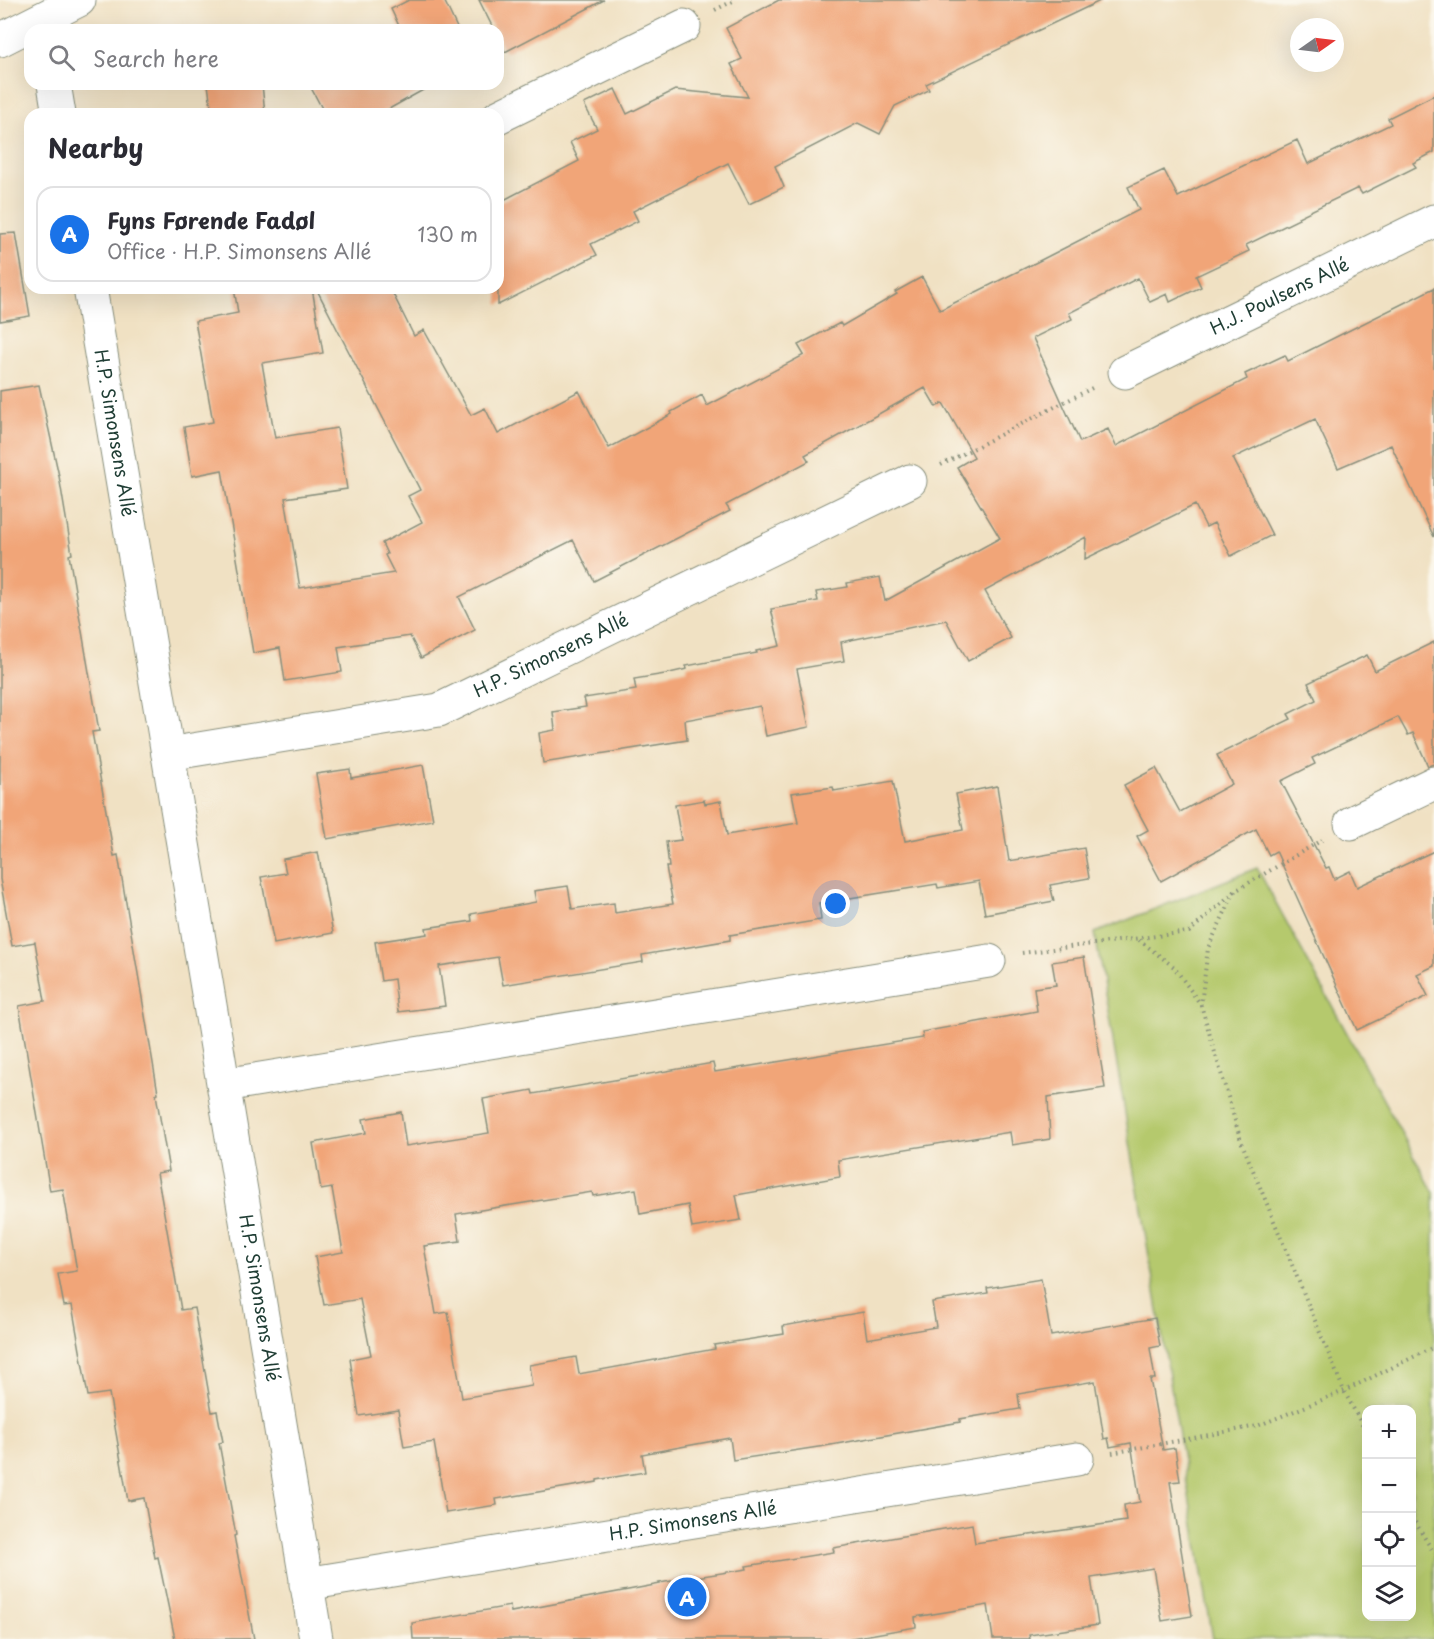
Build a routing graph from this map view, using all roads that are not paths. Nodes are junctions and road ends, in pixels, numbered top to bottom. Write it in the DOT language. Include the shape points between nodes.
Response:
graph roads {
  1 [pos="79,0"];
  2 [pos="43,24"];
  3 [pos="684,26"];
  4 [pos="24,31"];
  5 [pos="0,40"];
  6 [pos="55,90"];
  7 [pos="58,108"];
  8 [pos="504,114"];
  9 [pos="1434,221"];
  10 [pos="91,294"];
  11 [pos="1125,372"];
  12 [pos="910,481"];
  13 [pos="168,754"];
  14 [pos="1434,783"];
  15 [pos="1351,823"];
  16 [pos="988,961"];
  17 [pos="224,1085"];
  18 [pos="1077,1459"];
  19 [pos="306,1584"];
  20 [pos="316,1639"];
  1 -- 2 [label="street"];
  3 -- 8 [label="street"];
  4 -- 5 [label="street"];
  6 -- 7 [label="street"];
  9 -- 11 [label="street, H.J. Poulsens Allé"];
  10 -- 13 [label="street, H.P. Simonsens Allé"];
  12 -- 13 [label="street, H.P. Simonsens Allé" via="439,710"];
  13 -- 17 [label="street, H.P. Simonsens Allé"];
  14 -- 15 [label="street"];
  16 -- 17 [label="street"];
  17 -- 19 [label="street, H.P. Simonsens Allé"];
  18 -- 19 [label="street, H.P. Simonsens Allé"];
  19 -- 20 [label="street, H.P. Simonsens Allé"];
}
